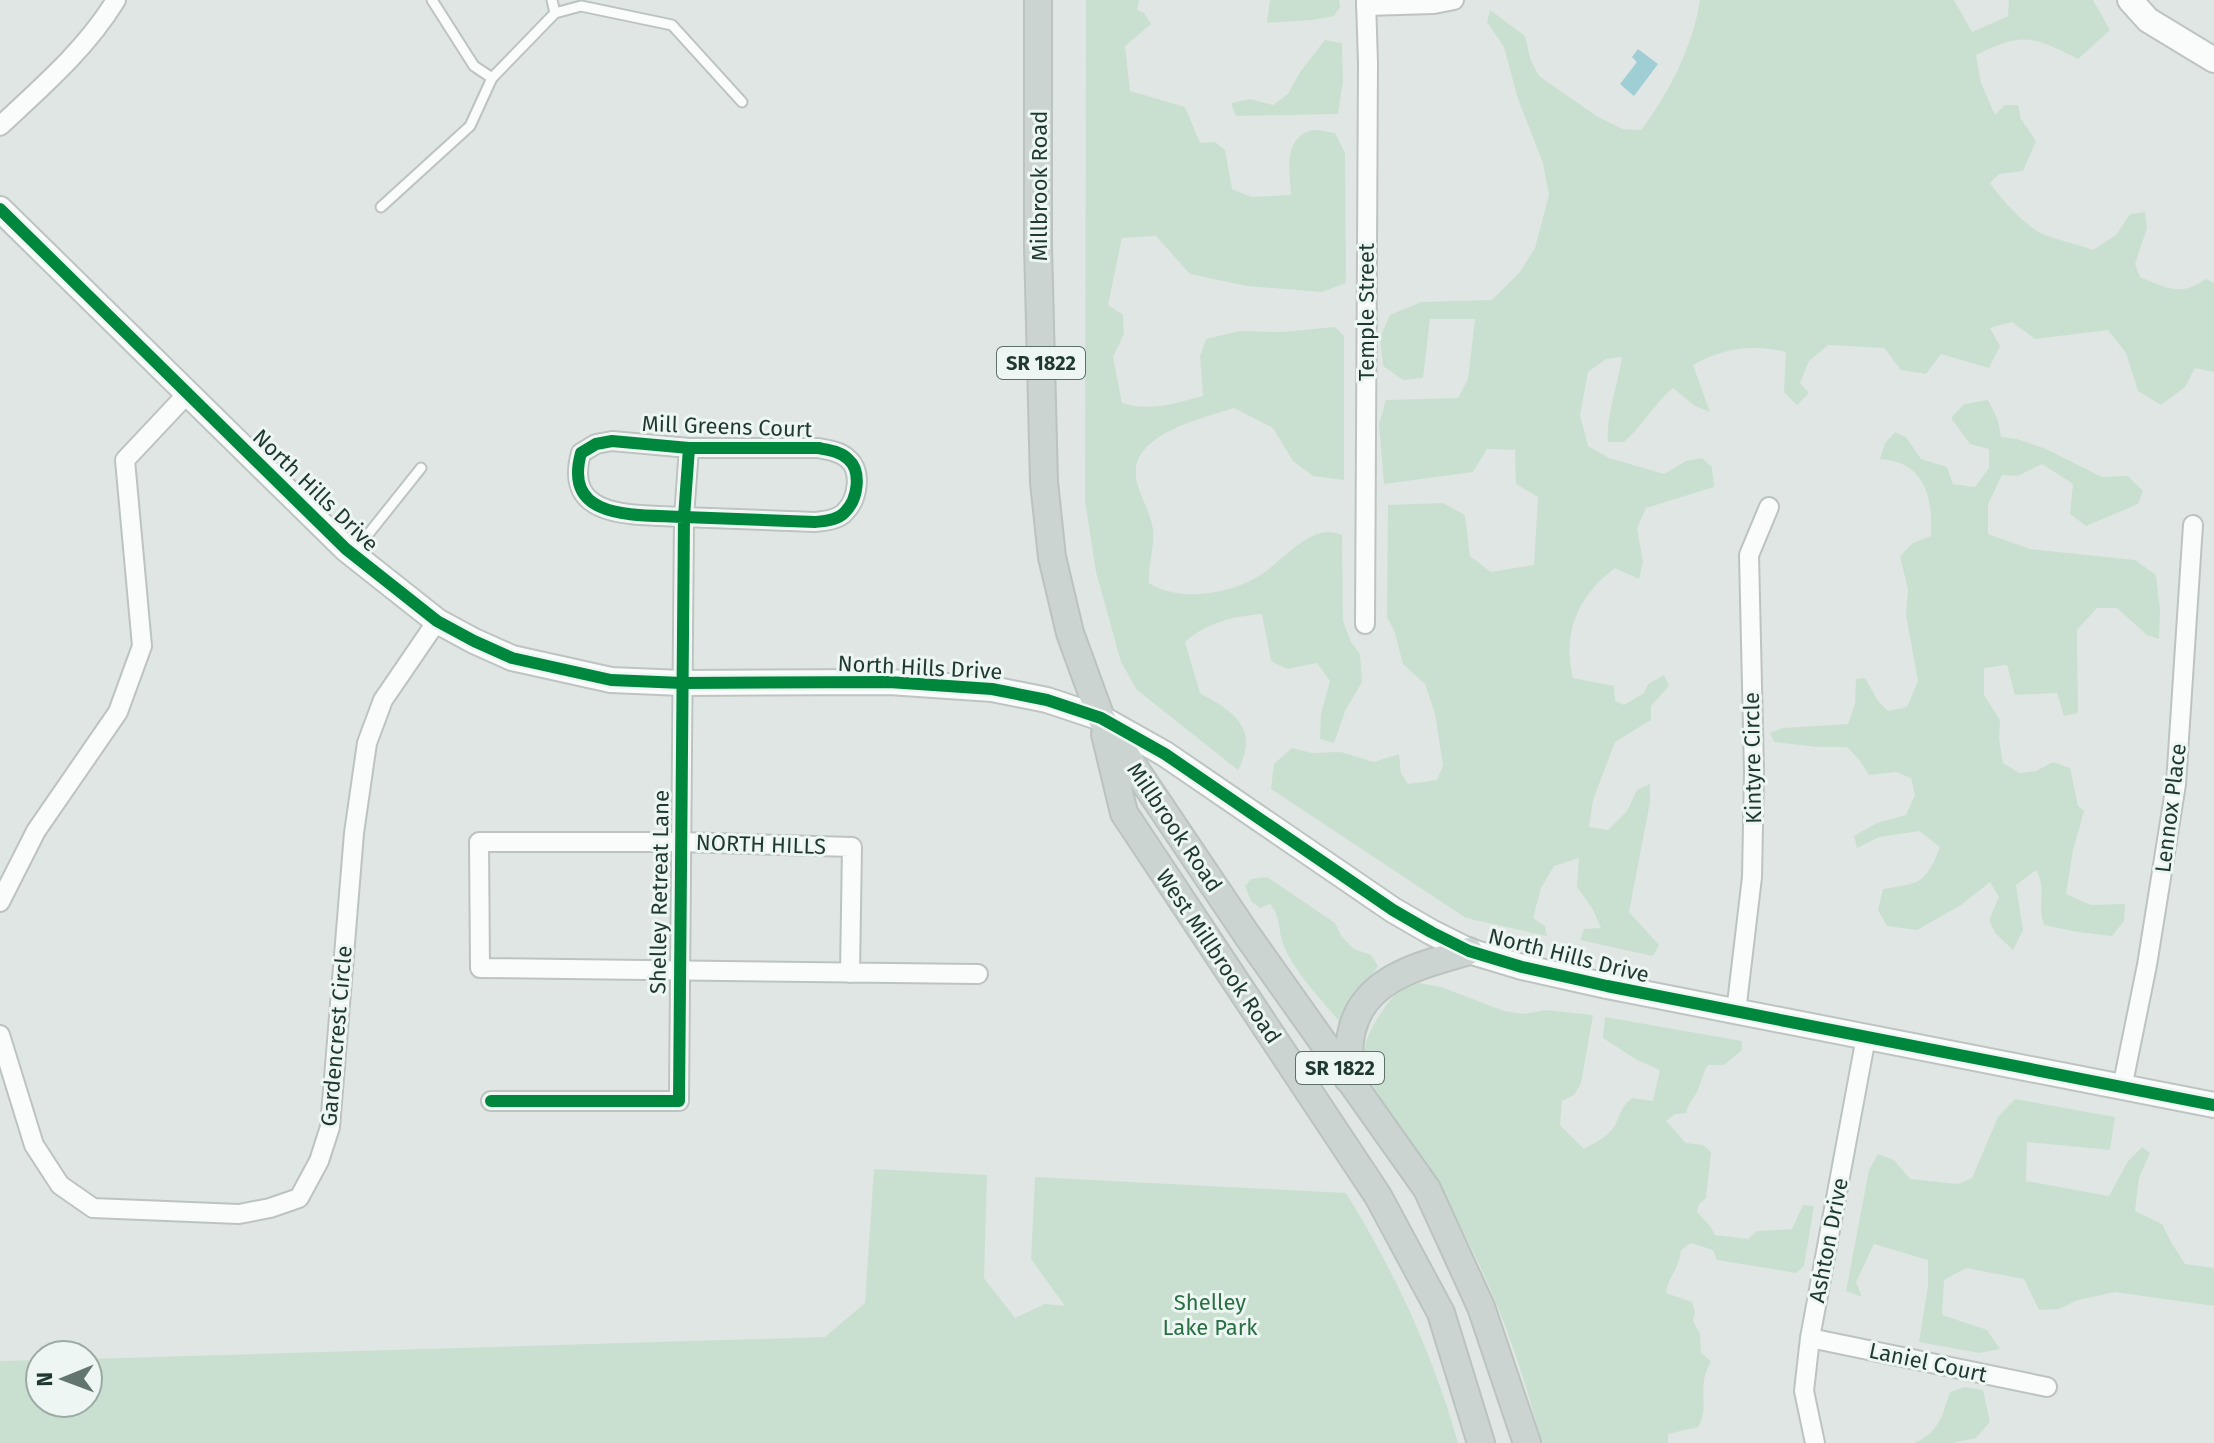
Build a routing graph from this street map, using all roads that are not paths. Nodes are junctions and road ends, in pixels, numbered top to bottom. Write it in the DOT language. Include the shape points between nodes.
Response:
graph roads {
  1 [pos="116,0"];
  2 [pos="432,0"];
  3 [pos="552,0"];
  4 [pos="1038,0"];
  5 [pos="1454,0"];
  6 [pos="2130,0"];
  7 [pos="1366,3"];
  8 [pos="555,13"];
  9 [pos="2214,60"];
  10 [pos="492,78"];
  11 [pos="742,102"];
  12 [pos="0,126"];
  13 [pos="381,207"];
  14 [pos="0,209"];
  15 [pos="188,393"];
  16 [pos="689,448"];
  17 [pos="421,468"];
  18 [pos="1769,507"];
  19 [pos="684,517"];
  20 [pos="2193,525"];
  21 [pos="352,555"];
  22 [pos="437,621"];
  23 [pos="1365,624"];
  24 [pos="682,683"];
  25 [pos="1101,718"];
  26 [pos="680,842"];
  27 [pos="0,902"];
  28 [pos="1469,951"];
  29 [pos="678,971"];
  30 [pos="850,973"];
  31 [pos="978,974"];
  32 [pos="1736,1012"];
  33 [pos="0,1035"];
  34 [pos="1866,1037"];
  35 [pos="1348,1079"];
  36 [pos="2122,1088"];
  37 [pos="491,1101"];
  38 [pos="2214,1105"];
  39 [pos="1810,1338"];
  40 [pos="2047,1387"];
  41 [pos="1481,1443"];
  42 [pos="1527,1443"];
  43 [pos="1815,1443"];
  1 -- 12 [label="street" via="86,42"];
  2 -- 10 [label="lane" via="474,66"];
  3 -- 8 [label="lane"];
  4 -- 25 [label="main road, Millbrook Road / SR 1822" via="1044,482 1052,557 1070,633"];
  5 -- 7 [label="street"];
  6 -- 9 [label="main road" via="2148,20"];
  7 -- 23 [label="street, Temple Street"];
  8 -- 10 [label="lane"];
  8 -- 11 [label="lane" via="581,6 672,25"];
  10 -- 13 [label="lane" via="470,126"];
  14 -- 15 [label="main road, North Hills Drive"];
  15 -- 21 [label="main road, North Hills Drive"];
  15 -- 27 [label="street" via="125,460 142,646 118,712 36,831"];
  16 -- 19 [label="street"];
  16 -- 19 [label="street, Mill Greens Court" via="596,444 581,453 577,469 584,498 600,507"];
  16 -- 19 [label="street, Mill Greens Court" via="836,452 857,471 856,487 844,514 830,520"];
  17 -- 21 [label="lane"];
  18 -- 32 [label="street, Kintyre Circle" via="1749,555 1752,877"];
  19 -- 24 [label="street"];
  20 -- 36 [label="street, Lennox Place" via="2176,784"];
  21 -- 22 [label="main road, North Hills Drive"];
  22 -- 24 [label="main road, North Hills Drive" via="512,658 551,668 611,680"];
  22 -- 33 [label="street, Gardencrest Circle" via="383,700 367,743 354,833 330,1127 299,1198 239,1214 93,1208 60,1185 34,1145"];
  24 -- 25 [label="main road, North Hills Drive" via="959,686 1023,694"];
  24 -- 26 [label="street, Shelley Retreat Lane"];
  25 -- 28 [label="main road, North Hills Drive" via="1165,754 1393,910"];
  25 -- 35 [label="main road, Millbrook Road / SR 1822"];
  25 -- 41 [label="main road, West Millbrook Road / SR 1822" via="1124,813 1378,1196 1441,1313"];
  26 -- 29 [label="street, Shelley Retreat Lane"];
  26 -- 29 [label="street, NORTH HILLS" via="479,842 480,968"];
  26 -- 30 [label="street, NORTH HILLS" via="852,847"];
  28 -- 32 [label="main road, North Hills Drive"];
  28 -- 35 [label="main road" via="1408,969 1373,993 1352,1031"];
  29 -- 30 [label="street"];
  29 -- 37 [label="street, Shelley Retreat Lane" via="679,1101"];
  30 -- 31 [label="street"];
  32 -- 34 [label="main road, North Hills Drive"];
  34 -- 36 [label="main road, North Hills Drive"];
  34 -- 39 [label="street, Ashton Drive"];
  35 -- 42 [label="main road, Millbrook Road / SR 1822" via="1427,1189 1481,1307"];
  36 -- 38 [label="main road, North Hills Drive"];
  39 -- 40 [label="street, Laniel Court"];
  39 -- 43 [label="street, Ashton Drive" via="1804,1391"];
}
